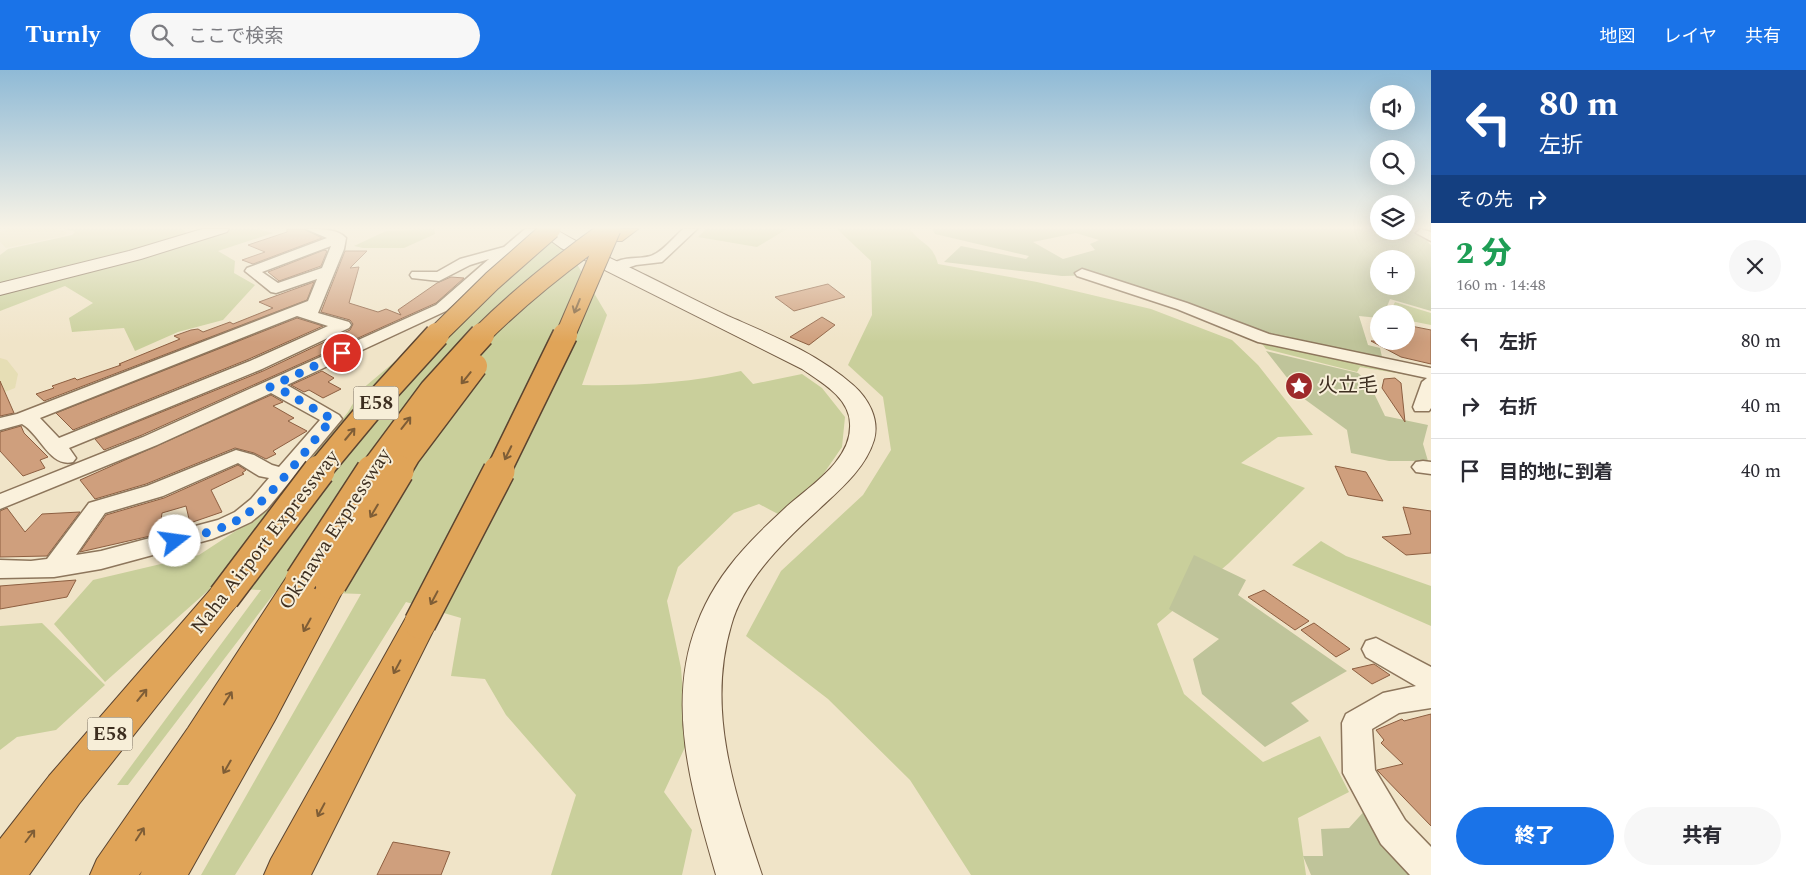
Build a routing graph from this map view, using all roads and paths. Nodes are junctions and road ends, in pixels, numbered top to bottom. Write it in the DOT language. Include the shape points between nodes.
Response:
graph roads {
  1 [pos="88,267"];
  2 [pos="260,267"];
  3 [pos="329,267"];
  4 [pos="457,267"];
  5 [pos="489,267"];
  6 [pos="507,267"];
  7 [pos="575,267"];
  8 [pos="598,267"];
  9 [pos="613,267"];
  10 [pos="620,267"];
  11 [pos="616,268"];
  12 [pos="1082,273"];
  13 [pos="417,275"];
  14 [pos="325,276"];
  15 [pos="0,289"];
  16 [pos="276,290"];
  17 [pos="258,297"];
  18 [pos="306,309"];
  19 [pos="1431,373"];
  20 [pos="1431,382"];
  21 [pos="270,387"];
  22 [pos="1422,407"];
  23 [pos="24,418"];
  24 [pos="0,424"];
  25 [pos="57,446"];
  26 [pos="77,472"];
  27 [pos="284,474"];
  28 [pos="0,502"];
  29 [pos="54,568"];
  30 [pos="0,569"];
  31 [pos="316,582"];
  32 [pos="1376,649"];
  33 [pos="1431,681"];
  34 [pos="1431,696"];
  35 [pos="1431,872"];
  36 [pos="1,875"];
  37 [pos="113,875"];
  38 [pos="163,875"];
  39 [pos="287,875"];
  40 [pos="739,875"];
  1 -- 15 [label="main road"];
  2 -- 16 [label="street" via="252,271"];
  3 -- 14 [label="street"];
  4 -- 13 [label="street" via="439,277"];
  5 -- 21 [label="street" via="441,308"];
  36 -- 6 [label="highway, Naha Airport Expressway / E58, one-way, bridge" via="64,790 224,597 316,476 399,375"];
  7 -- 31 [label="highway, Okinawa Expressway / E58, bridge" via="522,314 488,352"];
  8 -- 39 [label="highway, E58, one-way, bridge" via="457,555"];
  9 -- 11 [label="main road"];
  10 -- 11 [label="street"];
  11 -- 40 [label="main road" via="818,370 845,390 861,414 862,439 856,452 836,478 796,514 747,567 730,590 714,623 705,658 700,699 709,777"];
  12 -- 19 [label="street" via="1182,306 1264,338"];
  14 -- 16 [label="street" via="301,280"];
  14 -- 18 [label="street"];
  16 -- 17 [label="street"];
  18 -- 23 [label="street"];
  18 -- 25 [label="street" via="342,325 256,365"];
  20 -- 22 [label="street"];
  21 -- 26 [label="street"];
  21 -- 27 [label="street" via="280,389 332,419"];
  23 -- 24 [label="street"];
  23 -- 25 [label="street" via="36,424"];
  25 -- 26 [label="street"];
  26 -- 28 [label="street"];
  27 -- 29 [label="street" via="258,504 243,517 226,525 101,560"];
  27 -- 29 [label="street" via="266,471 236,456 155,491 98,508"];
  29 -- 30 [label="street"];
  37 -- 31 [label="highway, Okinawa Expressway / E58, one-way" via="202,740"];
  31 -- 38 [label="highway, Okinawa Expressway / E58, one-way" via="262,708"];
  32 -- 33 [label="street"];
  34 -- 35 [label="street" via="1392,702 1357,723 1359,773 1393,832"];
}
